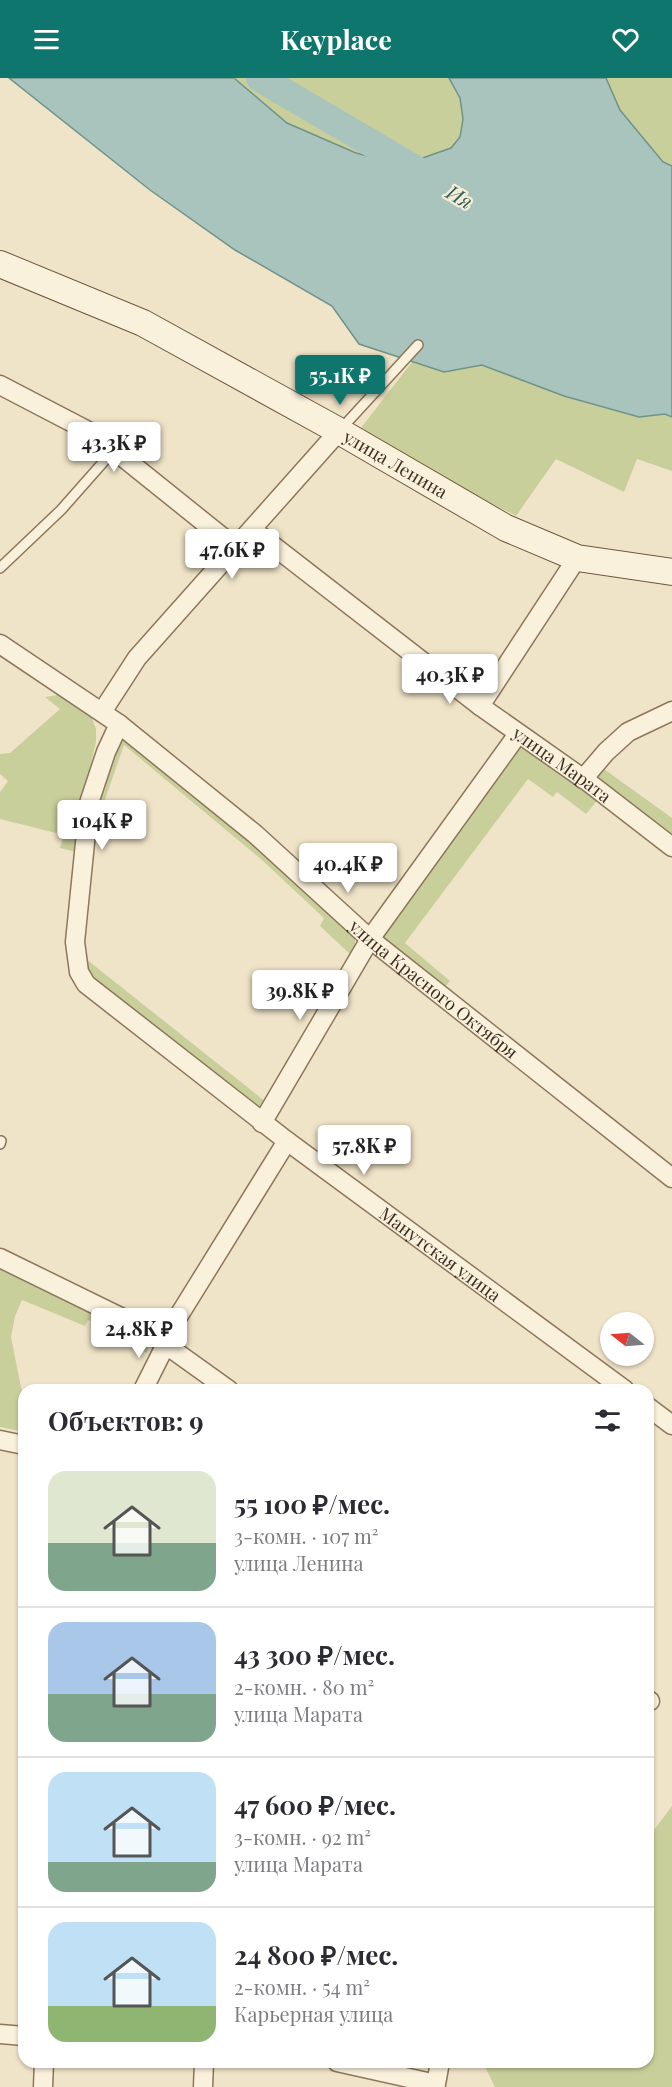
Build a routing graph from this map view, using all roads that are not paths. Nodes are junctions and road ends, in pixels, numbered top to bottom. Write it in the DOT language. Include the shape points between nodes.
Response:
graph roads {
  1 [pos="0,264"];
  2 [pos="418,345"];
  3 [pos="0,386"];
  4 [pos="339,431"];
  5 [pos="114,450"];
  6 [pos="253,530"];
  7 [pos="236,548"];
  8 [pos="577,558"];
  9 [pos="0,568"];
  10 [pos="672,572"];
  11 [pos="0,644"];
  12 [pos="480,706"];
  13 [pos="672,711"];
  14 [pos="102,712"];
  15 [pos="119,724"];
  16 [pos="518,734"];
  17 [pos="583,778"];
  18 [pos="672,847"];
  19 [pos="370,939"];
  20 [pos="262,1123"];
  21 [pos="286,1141"];
  22 [pos="672,1178"];
  23 [pos="0,1258"];
  24 [pos="166,1344"];
  25 [pos="146,1384"];
  26 [pos="221,1384"];
  27 [pos="618,1384"];
  28 [pos="654,1412"];
  29 [pos="672,1425"];
  30 [pos="0,1440"];
  31 [pos="18,1444"];
  32 [pos="0,2034"];
  33 [pos="18,2036"];
  34 [pos="44,2068"];
  35 [pos="204,2068"];
  36 [pos="364,2068"];
  37 [pos="439,2068"];
  38 [pos="42,2087"];
  39 [pos="203,2087"];
  1 -- 4 [label="main road, улица Ленина" via="143,323"];
  2 -- 4 [label="lane"];
  3 -- 5 [label="street" via="94,434"];
  4 -- 6 [label="street"];
  4 -- 8 [label="main road, улица Ленина" via="506,528"];
  5 -- 7 [label="street"];
  5 -- 9 [label="lane" via="61,510"];
  6 -- 7 [label="street"];
  6 -- 12 [label="street, улица Марата"];
  7 -- 14 [label="street" via="137,658"];
  8 -- 10 [label="main road, улица Ленина"];
  8 -- 12 [label="street"];
  11 -- 14 [label="street, улица Красного Октября"];
  12 -- 16 [label="street, улица Марата"];
  13 -- 17 [label="street" via="628,732"];
  14 -- 15 [label="street, улица Красного Октября"];
  15 -- 19 [label="street, улица Красного Октября" via="255,834"];
  15 -- 20 [label="street, Манутская улица" via="105,752 89,803 75,942 79,972 86,984"];
  16 -- 17 [label="street, улица Марата"];
  16 -- 19 [label="street"];
  17 -- 18 [label="street, улица Марата"];
  19 -- 20 [label="street"];
  19 -- 22 [label="street, улица Красного Октября"];
  20 -- 21 [label="street, Манутская улица"];
  21 -- 24 [label="street" via="173,1325"];
  21 -- 27 [label="street, Манутская улица"];
  23 -- 24 [label="street" via="141,1327"];
  24 -- 25 [label="street"];
  24 -- 26 [label="street"];
  28 -- 29 [label="street"];
  30 -- 31 [label="street"];
  32 -- 33 [label="street"];
  34 -- 38 [label="street"];
  35 -- 39 [label="street"];
  36 -- 37 [label="street" via="436,2084"];
}
